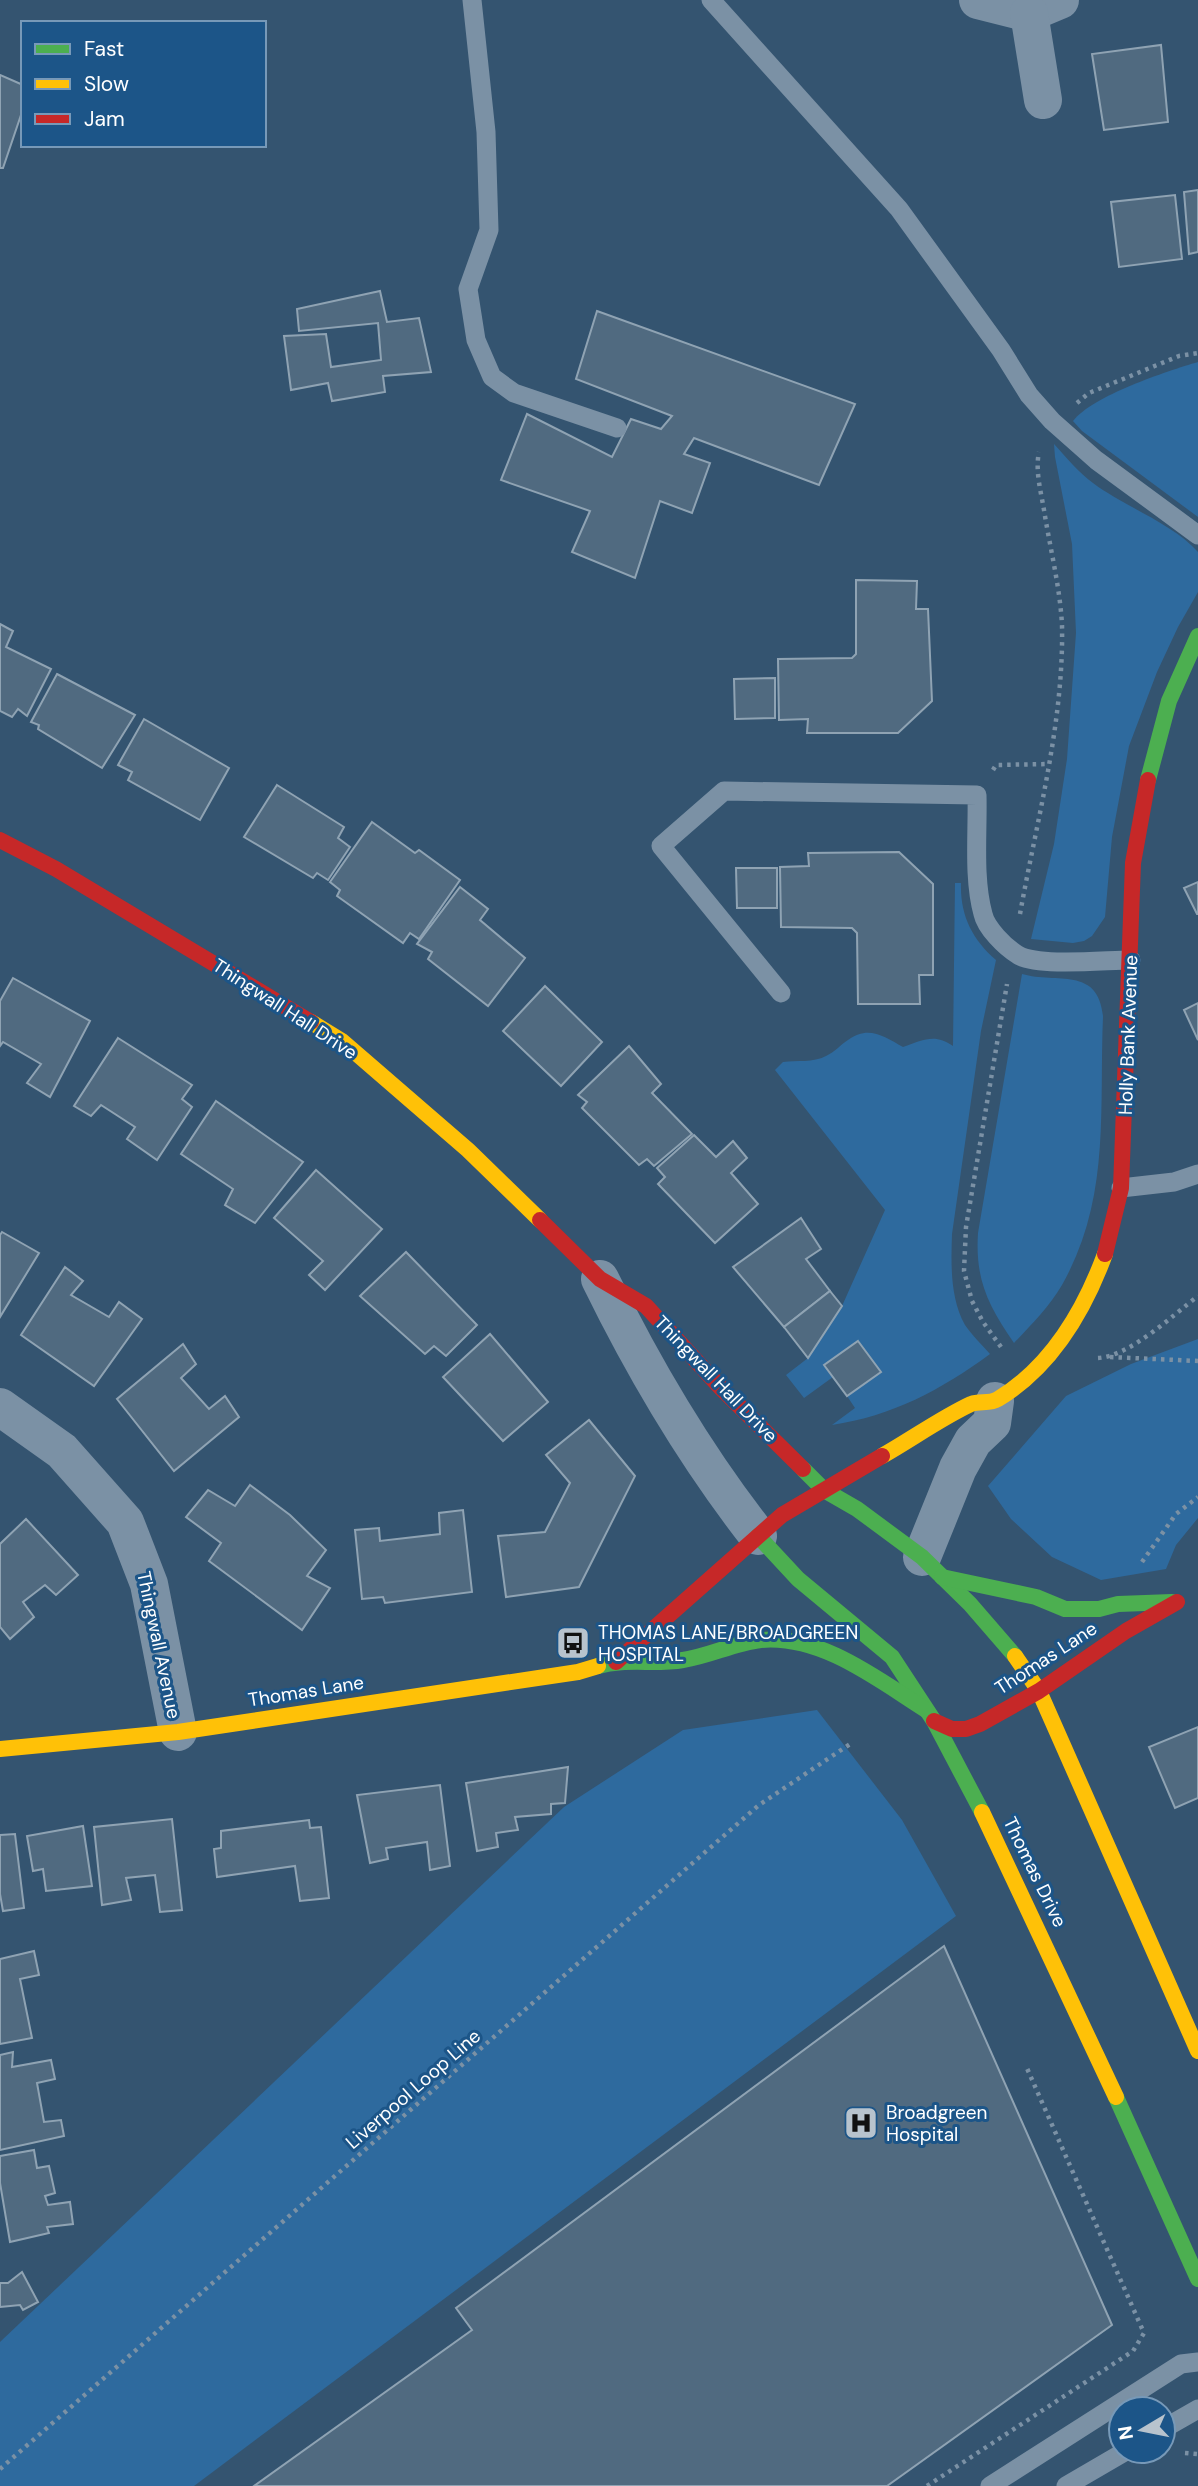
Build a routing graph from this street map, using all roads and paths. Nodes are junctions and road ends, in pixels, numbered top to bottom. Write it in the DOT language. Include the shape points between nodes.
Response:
graph roads {
  1 [pos="472,0"];
  2 [pos="711,0"];
  3 [pos="978,0"];
  4 [pos="1044,7"];
  5 [pos="1043,100"];
  6 [pos="1198,353"];
  7 [pos="1052,421"];
  8 [pos="617,428"];
  9 [pos="1198,535"];
  10 [pos="1198,636"];
  11 [pos="1048,764"];
  12 [pos="1002,765"];
  13 [pos="0,840"];
  14 [pos="1013,951"];
  15 [pos="1131,960"];
  16 [pos="781,993"];
  17 [pos="1198,1174"];
  18 [pos="1121,1188"];
  19 [pos="600,1279"];
  20 [pos="1198,1296"];
  21 [pos="1004,1350"];
  22 [pos="1048,1356"];
  23 [pos="1109,1357"];
  24 [pos="1198,1361"];
  25 [pos="995,1401"];
  26 [pos="0,1407"];
  27 [pos="824,1490"];
  28 [pos="1198,1497"];
  29 [pos="758,1536"];
  30 [pos="932,1567"];
  31 [pos="1198,1600"];
  32 [pos="1177,1602"];
  33 [pos="1118,1604"];
  34 [pos="615,1662"];
  35 [pos="1038,1691"];
  36 [pos="930,1716"];
  37 [pos="178,1732"];
  38 [pos="853,1742"];
  39 [pos="0,1749"];
  40 [pos="1198,2051"];
  41 [pos="1027,2066"];
  42 [pos="1198,2279"];
  43 [pos="1198,2362"];
  44 [pos="1198,2409"];
  45 [pos="1177,2421"];
  46 [pos="1107,2462"];
  47 [pos="0,2469"];
  48 [pos="927,2486"];
  49 [pos="990,2486"];
  50 [pos="1066,2486"];
  1 -- 8 [label="lane" via="486,132 489,230 468,289 476,340 492,377 514,393"];
  2 -- 7 [label="lane" via="899,209 1029,396"];
  3 -- 4 [label="street"];
  4 -- 5 [label="street"];
  6 -- 7 [label="path" via="1179,356 1089,393"];
  7 -- 9 [label="lane" via="1096,460"];
  7 -- 11 [label="path" via="1038,456 1062,623 1059,692"];
  10 -- 15 [label="street, Holly Bank Avenue" via="1169,701 1149,777 1133,863"];
  11 -- 12 [label="path"];
  11 -- 14 [label="path"];
  13 -- 19 [label="street, Thingwall Hall Drive" via="342,1041 468,1150"];
  14 -- 15 [label="lane" via="1047,961"];
  14 -- 16 [label="lane" via="983,916 977,795 724,791 661,846"];
  14 -- 21 [label="path" via="966,1227 964,1271 972,1301"];
  15 -- 18 [label="street, Holly Bank Avenue"];
  17 -- 18 [label="lane" via="1174,1182"];
  18 -- 22 [label="street, Holly Bank Avenue" via="1095,1282 1073,1324"];
  19 -- 27 [label="street, Thingwall Hall Drive" via="646,1306"];
  19 -- 29 [label="street, Thingwall Hall Drive" via="722,1491"];
  20 -- 23 [label="path"];
  22 -- 23 [label="path"];
  22 -- 25 [label="street, Holly Bank Avenue"];
  23 -- 24 [label="path"];
  25 -- 27 [label="street, Holly Bank Avenue" via="974,1403"];
  25 -- 30 [label="street" via="992,1423 973,1441 958,1468"];
  26 -- 37 [label="street, Thingwall Avenue" via="62,1451 125,1522 149,1584"];
  27 -- 29 [label="street, Thomas Lane"];
  27 -- 30 [label="street" via="857,1508"];
  28 -- 33 [label="path" via="1176,1514"];
  29 -- 34 [label="street, Thomas Lane"];
  29 -- 36 [label="street, Thomas Drive" via="798,1579 892,1657"];
  30 -- 33 [label="street, Thomas Lane" via="1065,1609"];
  30 -- 35 [label="street" via="1012,1652"];
  31 -- 32 [label="street, Thomas Lane"];
  32 -- 33 [label="street, Thomas Lane"];
  32 -- 35 [label="street, Thomas Lane"];
  34 -- 36 [label="street, Thomas Lane" via="683,1660 758,1640 787,1640 817,1648 853,1666"];
  34 -- 37 [label="street, Thomas Lane" via="578,1672"];
  35 -- 36 [label="street, Thomas Lane" via="966,1729 952,1729"];
  35 -- 40 [label="street"];
  36 -- 42 [label="street, Thomas Drive" via="998,1842"];
  37 -- 39 [label="street, Thomas Lane"];
  38 -- 47 [label="path, Liverpool Loop Line" via="749,1814"];
  41 -- 48 [label="path" via="1144,2333 1133,2351"];
  43 -- 49 [label="lane" via="1181,2364"];
  44 -- 45 [label="lane"];
  46 -- 50 [label="lane"];
}
